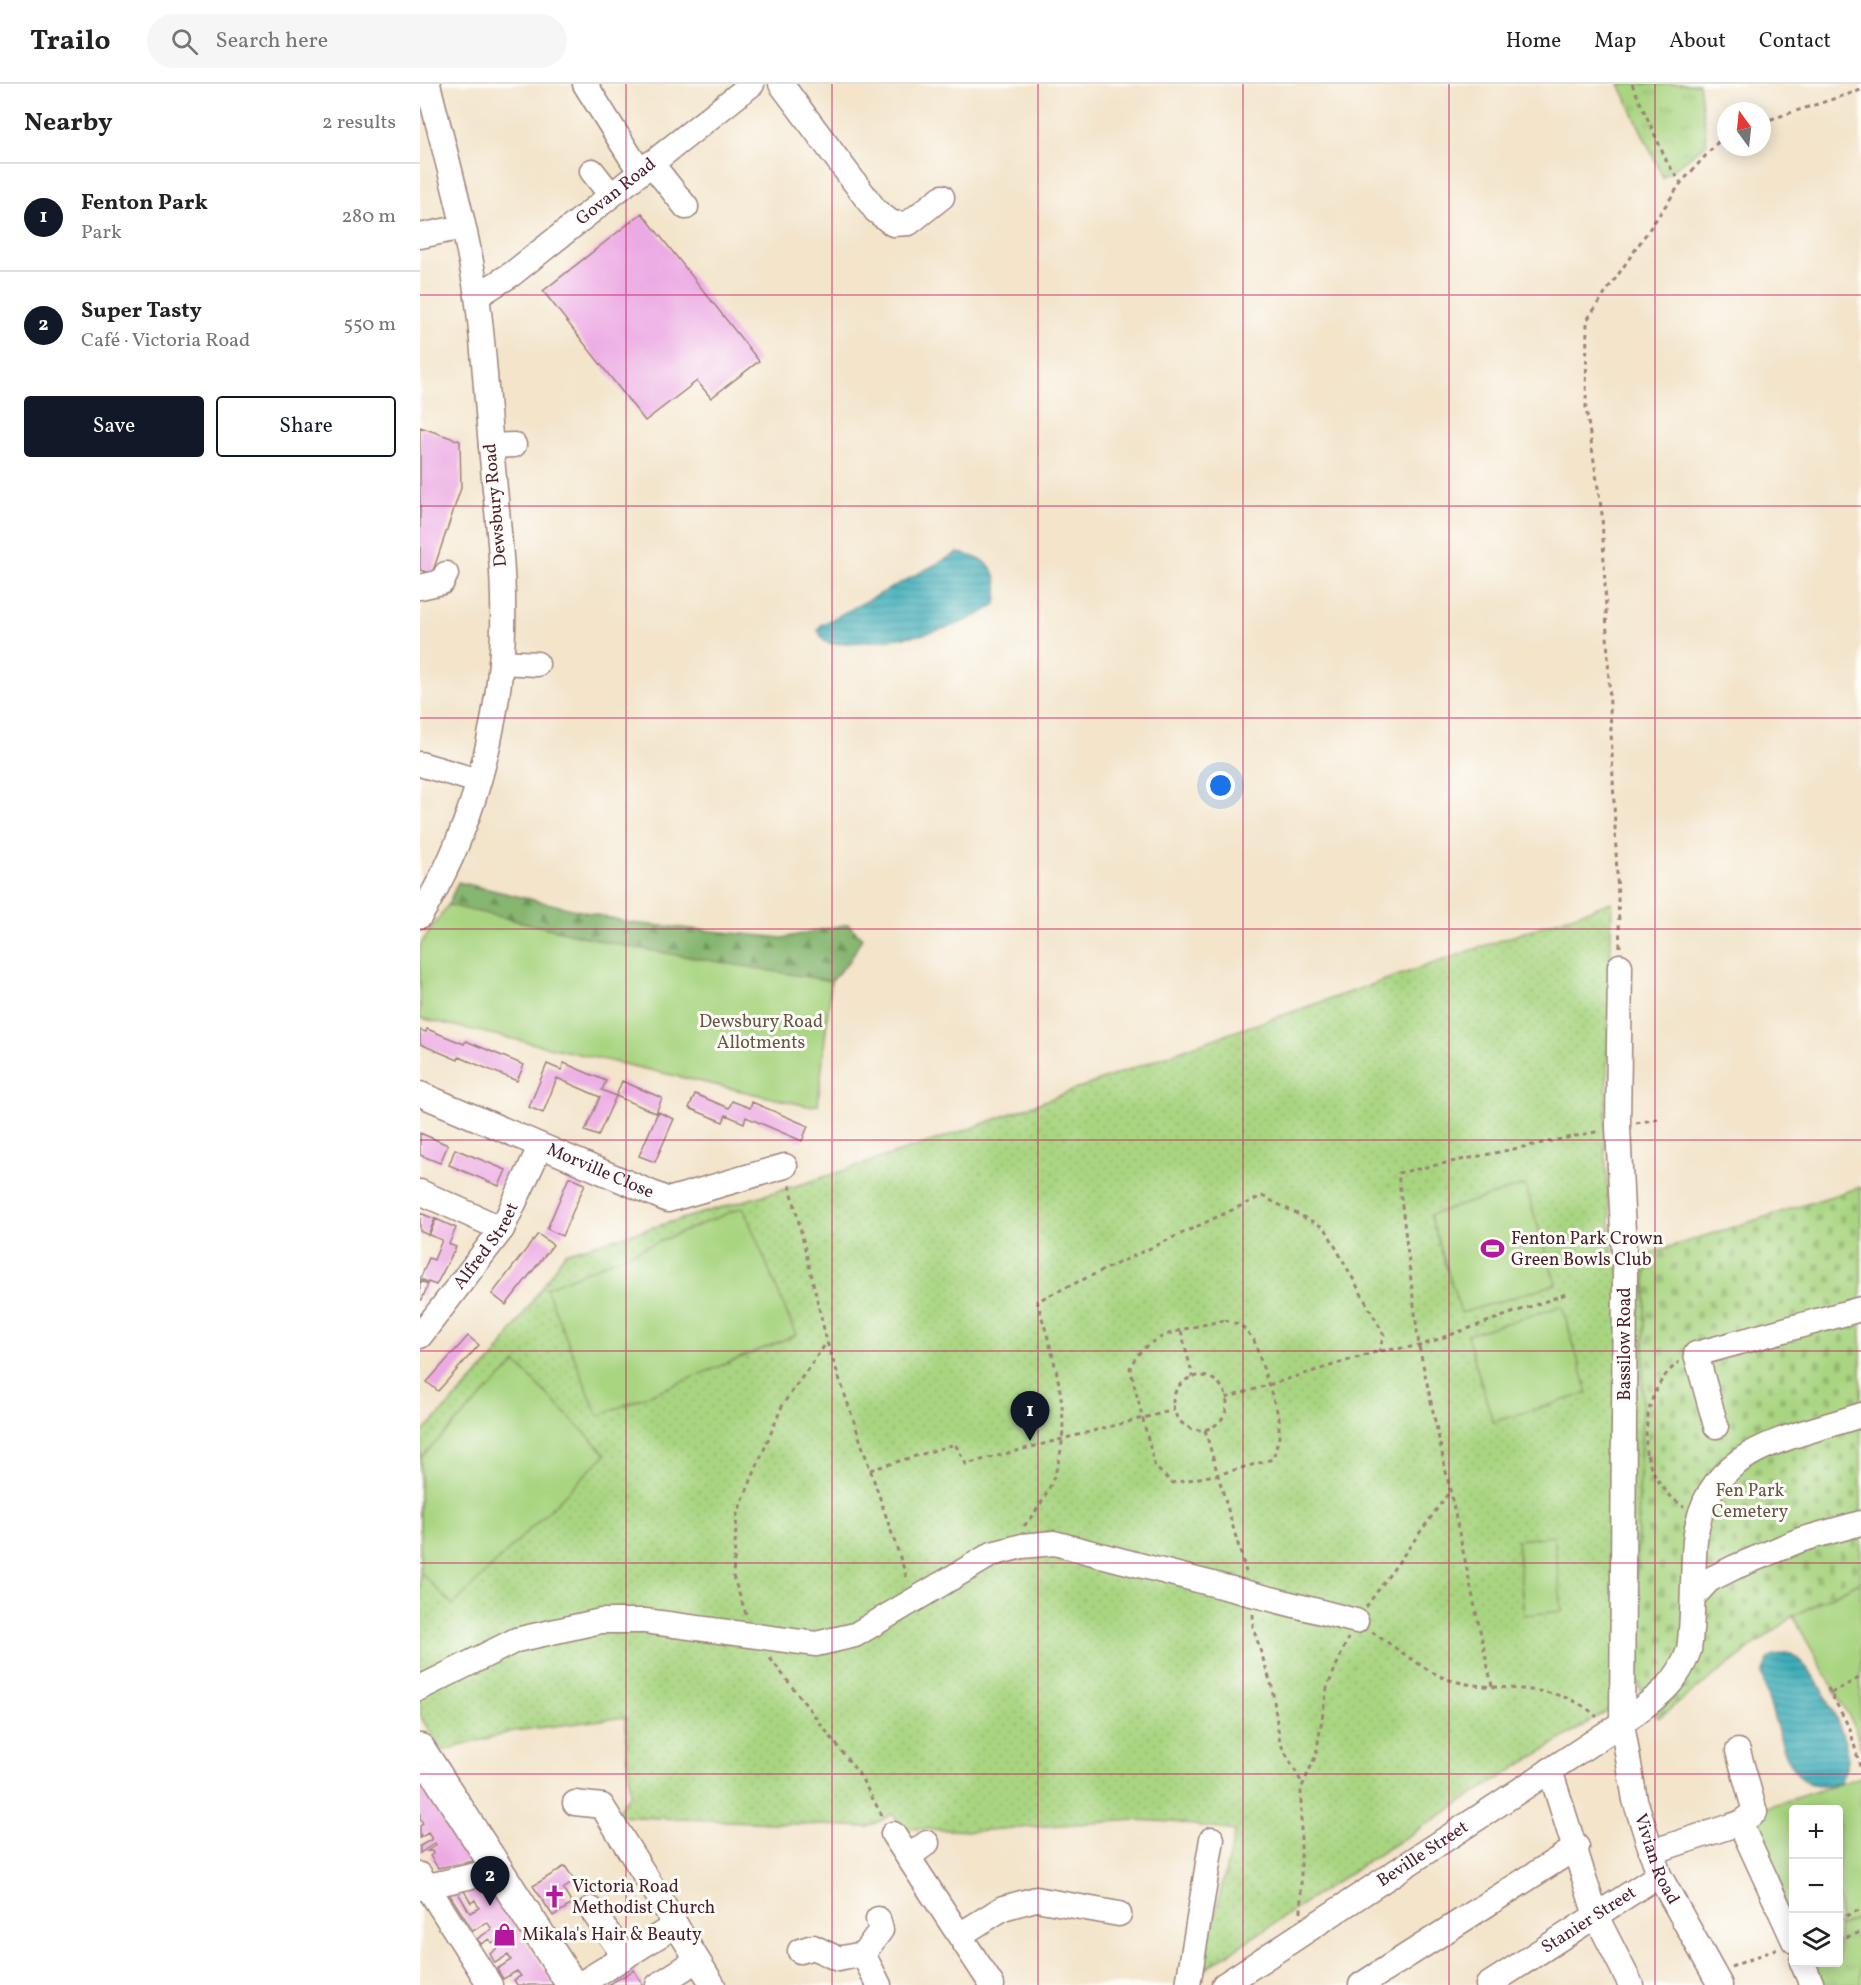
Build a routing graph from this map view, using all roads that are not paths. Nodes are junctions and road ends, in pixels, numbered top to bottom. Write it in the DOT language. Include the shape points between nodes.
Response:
graph roads {
  1 [pos="428,84"];
  2 [pos="585,84"];
  3 [pos="752,84"];
  4 [pos="781,84"];
  5 [pos="646,167"];
  6 [pos="592,171"];
  7 [pos="611,195"];
  8 [pos="942,197"];
  9 [pos="686,207"];
  10 [pos="463,227"];
  11 [pos="420,236"];
  12 [pos="477,296"];
  13 [pos="446,574"];
  14 [pos="420,587"];
  15 [pos="501,662"];
  16 [pos="537,664"];
  17 [pos="420,764"];
  18 [pos="478,781"];
  19 [pos="420,916"];
  20 [pos="1620,966"];
  21 [pos="420,1094"];
  22 [pos="540,1147"];
  23 [pos="785,1166"];
  24 [pos="420,1192"];
  25 [pos="502,1229"];
  26 [pos="1861,1308"];
  27 [pos="420,1336"];
  28 [pos="1861,1415"];
  29 [pos="1716,1426"];
  30 [pos="1861,1523"];
  31 [pos="1693,1597"];
  32 [pos="1356,1621"];
  33 [pos="420,1688"];
  34 [pos="1616,1726"];
  35 [pos="420,1749"];
  36 [pos="1738,1751"];
  37 [pos="1550,1770"];
  38 [pos="575,1803"];
  39 [pos="1740,1823"];
  40 [pos="893,1834"];
  41 [pos="1212,1839"];
  42 [pos="1577,1847"];
  43 [pos="1651,1852"];
  44 [pos="498,1870"];
  45 [pos="1659,1875"];
  46 [pos="422,1883"];
  47 [pos="591,1909"];
  48 [pos="1119,1914"];
  49 [pos="1596,1916"];
  50 [pos="878,1919"];
  51 [pos="676,1925"];
  52 [pos="960,1935"];
  53 [pos="1789,1943"];
  54 [pos="800,1951"];
  55 [pos="863,1954"];
  56 [pos="625,1957"];
  57 [pos="697,1960"];
  58 [pos="1804,1967"];
  59 [pos="1717,1979"];
  60 [pos="652,1981"];
  61 [pos="1623,1982"];
  62 [pos="490,1985"];
  63 [pos="572,1985"];
  64 [pos="579,1985"];
  65 [pos="713,1985"];
  66 [pos="879,1985"];
  67 [pos="992,1985"];
  68 [pos="1188,1985"];
  69 [pos="1224,1985"];
  70 [pos="1361,1985"];
  71 [pos="1488,1985"];
  72 [pos="1812,1985"];
  1 -- 10 [label="street, Dewsbury Road"];
  2 -- 5 [label="street"];
  3 -- 5 [label="street, Govan Road"];
  4 -- 8 [label="street" via="876,211 893,224 909,223"];
  5 -- 7 [label="street, Govan Road"];
  5 -- 9 [label="street"];
  6 -- 7 [label="street"];
  7 -- 12 [label="street, Govan Road" via="512,274"];
  10 -- 11 [label="street"];
  10 -- 12 [label="street, Dewsbury Road"];
  12 -- 15 [label="street, Dewsbury Road" via="495,384 502,446"];
  13 -- 14 [label="street" via="442,582"];
  15 -- 16 [label="street"];
  15 -- 18 [label="street, Dewsbury Road" via="493,722"];
  17 -- 18 [label="street"];
  18 -- 19 [label="street, Dewsbury Road" via="440,885"];
  20 -- 34 [label="street, Bassilow Road" via="1618,1127 1635,1455"];
  21 -- 22 [label="street, Morville Close"];
  22 -- 23 [label="street, Morville Close" via="669,1200"];
  22 -- 25 [label="street, Alfred Street"];
  24 -- 25 [label="street"];
  25 -- 27 [label="street, Alfred Street"];
  26 -- 29 [label="street" via="1696,1354"];
  28 -- 31 [label="street, Beville Street" via="1750,1453 1716,1481 1699,1517"];
  30 -- 31 [label="street" via="1800,1540 1735,1567 1709,1580"];
  31 -- 34 [label="street, Beville Street" via="1689,1650 1682,1670 1669,1688"];
  32 -- 33 [label="street" via="1054,1543 992,1554 855,1635 816,1644 645,1621 601,1621 516,1640"];
  34 -- 37 [label="street, Beville Street"];
  34 -- 43 [label="street, Vivian Road"];
  35 -- 44 [label="main road"];
  36 -- 39 [label="street" via="1755,1812"];
  37 -- 42 [label="street"];
  37 -- 69 [label="street, Beville Street"];
  38 -- 51 [label="street" via="602,1806"];
  39 -- 43 [label="street"];
  39 -- 53 [label="street"];
  40 -- 52 [label="street" via="918,1850"];
  41 -- 68 [label="street"];
  42 -- 49 [label="street"];
  42 -- 70 [label="street"];
  43 -- 45 [label="street, Vivian Road"];
  44 -- 46 [label="street"];
  44 -- 63 [label="main road"];
  45 -- 49 [label="street, Stanier Street"];
  45 -- 59 [label="street, Vivian Road"];
  46 -- 62 [label="street"];
  47 -- 56 [label="street"];
  48 -- 52 [label="street" via="1036,1899 1003,1908"];
  49 -- 61 [label="street"];
  49 -- 71 [label="street, Stanier Street"];
  50 -- 55 [label="street" via="881,1930"];
  51 -- 56 [label="street"];
  51 -- 57 [label="street"];
  52 -- 67 [label="street"];
  54 -- 55 [label="street" via="813,1947 838,1959"];
  55 -- 66 [label="street"];
  56 -- 64 [label="street"];
  57 -- 60 [label="street"];
  57 -- 65 [label="street"];
  58 -- 72 [label="street"];
}
